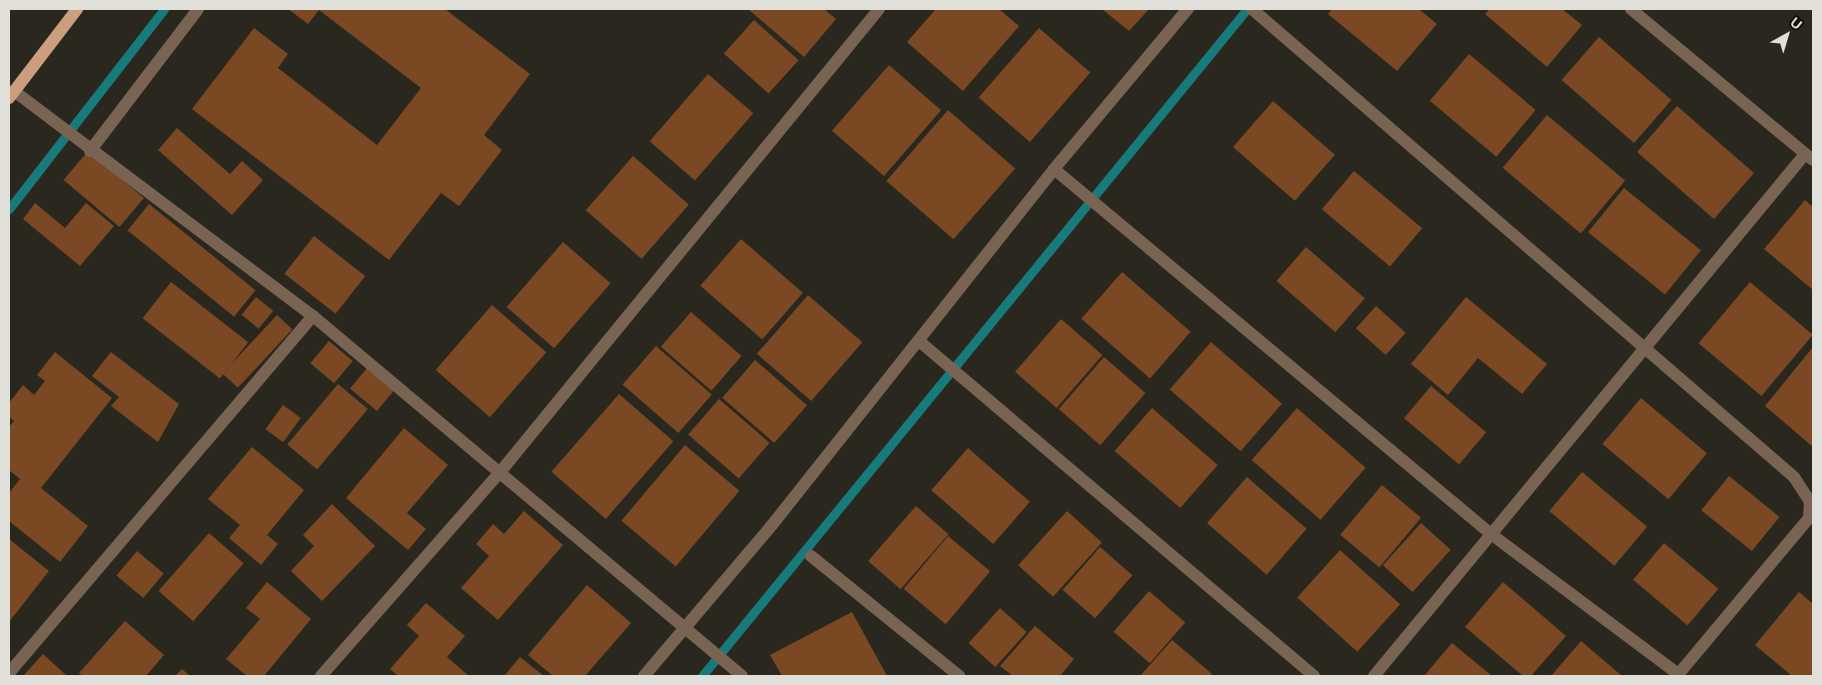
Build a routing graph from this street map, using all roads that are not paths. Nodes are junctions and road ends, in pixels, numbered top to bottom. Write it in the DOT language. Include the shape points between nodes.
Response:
graph roads {
  1 [pos="77,9"];
  2 [pos="198,9"];
  3 [pos="879,9"];
  4 [pos="1188,9"];
  5 [pos="1631,9"];
  6 [pos="1256,12"];
  7 [pos="11,94"];
  8 [pos="90,150"];
  9 [pos="1809,157"];
  10 [pos="1054,169"];
  11 [pos="313,316"];
  12 [pos="919,341"];
  13 [pos="1647,348"];
  14 [pos="501,471"];
  15 [pos="1491,534"];
  16 [pos="811,556"];
  17 [pos="684,629"];
  18 [pos="9,673"];
  19 [pos="1677,675"];
  20 [pos="321,676"];
  21 [pos="644,676"];
  22 [pos="742,676"];
  23 [pos="959,676"];
  24 [pos="1314,676"];
  25 [pos="1374,676"];
  1 -- 7 [label="main road"];
  2 -- 8 [label="street"];
  3 -- 14 [label="street"];
  4 -- 10 [label="street"];
  5 -- 9 [label="street"];
  6 -- 13 [label="street"];
  7 -- 8 [label="street"];
  8 -- 11 [label="street"];
  9 -- 13 [label="street"];
  10 -- 12 [label="street"];
  10 -- 15 [label="street"];
  11 -- 14 [label="street"];
  11 -- 18 [label="street"];
  12 -- 17 [label="street"];
  12 -- 24 [label="street"];
  13 -- 15 [label="street"];
  13 -- 19 [label="street" via="1794,477 1810,502 1809,518"];
  14 -- 17 [label="street"];
  14 -- 20 [label="street"];
  15 -- 19 [label="street"];
  15 -- 25 [label="street"];
  16 -- 23 [label="street"];
  17 -- 21 [label="street"];
  17 -- 22 [label="street"];
}
